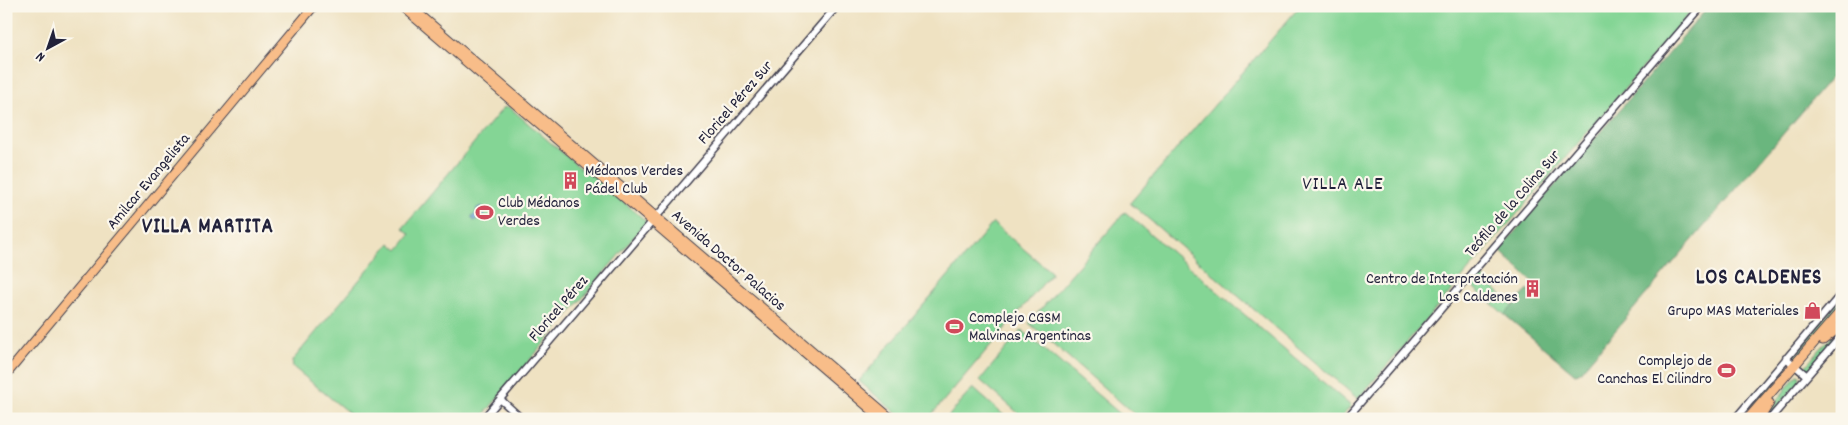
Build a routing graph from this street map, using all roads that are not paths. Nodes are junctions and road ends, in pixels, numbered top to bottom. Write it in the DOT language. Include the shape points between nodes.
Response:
graph roads {
  1 [pos="314,6"];
  2 [pos="401,6"];
  3 [pos="410,6"];
  4 [pos="837,6"];
  5 [pos="1702,6"];
  6 [pos="654,219"];
  7 [pos="1842,293"];
  8 [pos="1842,303"];
  9 [pos="1842,310"];
  10 [pos="1842,319"];
  11 [pos="1842,326"];
  12 [pos="1825,329"];
  13 [pos="1842,335"];
  14 [pos="1823,340"];
  15 [pos="1786,358"];
  16 [pos="1796,367"];
  17 [pos="6,375"];
  18 [pos="1807,376"];
  19 [pos="1773,389"];
  20 [pos="500,399"];
  21 [pos="483,419"];
  22 [pos="522,419"];
  23 [pos="882,419"];
  24 [pos="892,419"];
  25 [pos="1346,419"];
  26 [pos="1735,419"];
  27 [pos="1743,419"];
  28 [pos="1748,419"];
  29 [pos="1757,419"];
  30 [pos="1770,419"];
  1 -- 17 [label="main road, Amilcar Evangelista"];
  2 -- 6 [label="main road, Avenida Doctor Palacios"];
  3 -- 6 [label="main road, Avenida Doctor Palacios"];
  4 -- 6 [label="street, Floricel Pérez Sur"];
  5 -- 25 [label="street, Teófilo de la Colina Sur"];
  6 -- 20 [label="street, Floricel Pérez"];
  6 -- 23 [label="main road, Avenida Doctor Palacios"];
  6 -- 24 [label="main road, Avenida Doctor Palacios"];
  7 -- 15 [label="street"];
  8 -- 12 [label="highway"];
  9 -- 12 [label="highway"];
  10 -- 14 [label="highway"];
  11 -- 14 [label="highway"];
  12 -- 16 [label="highway"];
  13 -- 18 [label="street"];
  14 -- 16 [label="highway"];
  15 -- 16 [label="street"];
  15 -- 26 [label="street"];
  16 -- 18 [label="street"];
  16 -- 19 [label="highway"];
  16 -- 29 [label="highway"];
  18 -- 30 [label="street"];
  19 -- 27 [label="highway"];
  19 -- 28 [label="highway"];
  20 -- 21 [label="street, Floricel Pérez"];
  20 -- 22 [label="street"];
}
